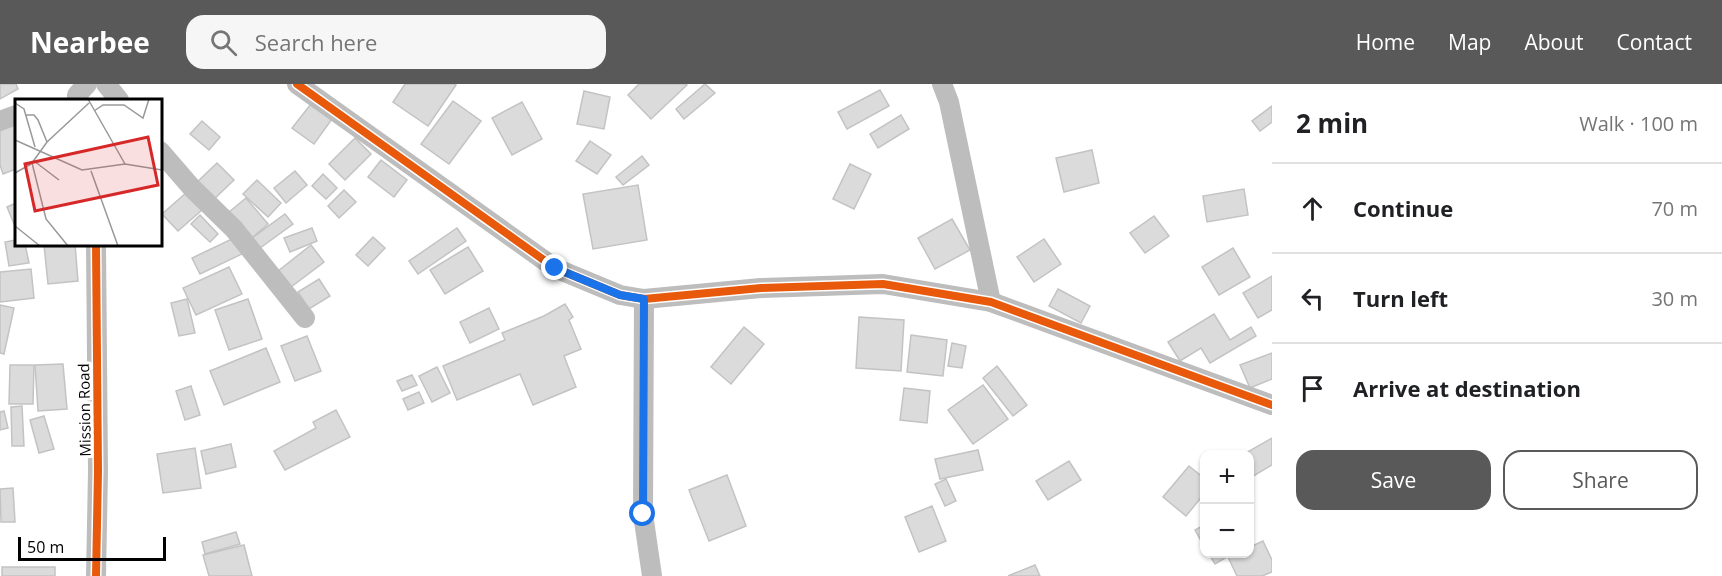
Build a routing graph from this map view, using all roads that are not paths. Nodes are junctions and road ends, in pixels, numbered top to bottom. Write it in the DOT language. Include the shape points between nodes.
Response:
graph roads {
  1 [pos="106,84"];
  2 [pos="297,84"];
  3 [pos="942,84"];
  4 [pos="118,99"];
  5 [pos="15,115"];
  6 [pos="0,121"];
  7 [pos="162,152"];
  8 [pos="96,246"];
  9 [pos="644,299"];
  10 [pos="991,302"];
  11 [pos="305,318"];
  12 [pos="1272,405"];
  13 [pos="96,576"];
  14 [pos="652,576"];
  1 -- 4 [label="street"];
  2 -- 9 [label="street" via="555,268 620,295"];
  3 -- 10 [label="street"];
  5 -- 6 [label="street"];
  7 -- 11 [label="street" via="234,229"];
  8 -- 13 [label="street, Mission Road"];
  9 -- 10 [label="street" via="761,288 883,284"];
  9 -- 14 [label="street" via="643,514"];
  10 -- 12 [label="street"];
}
